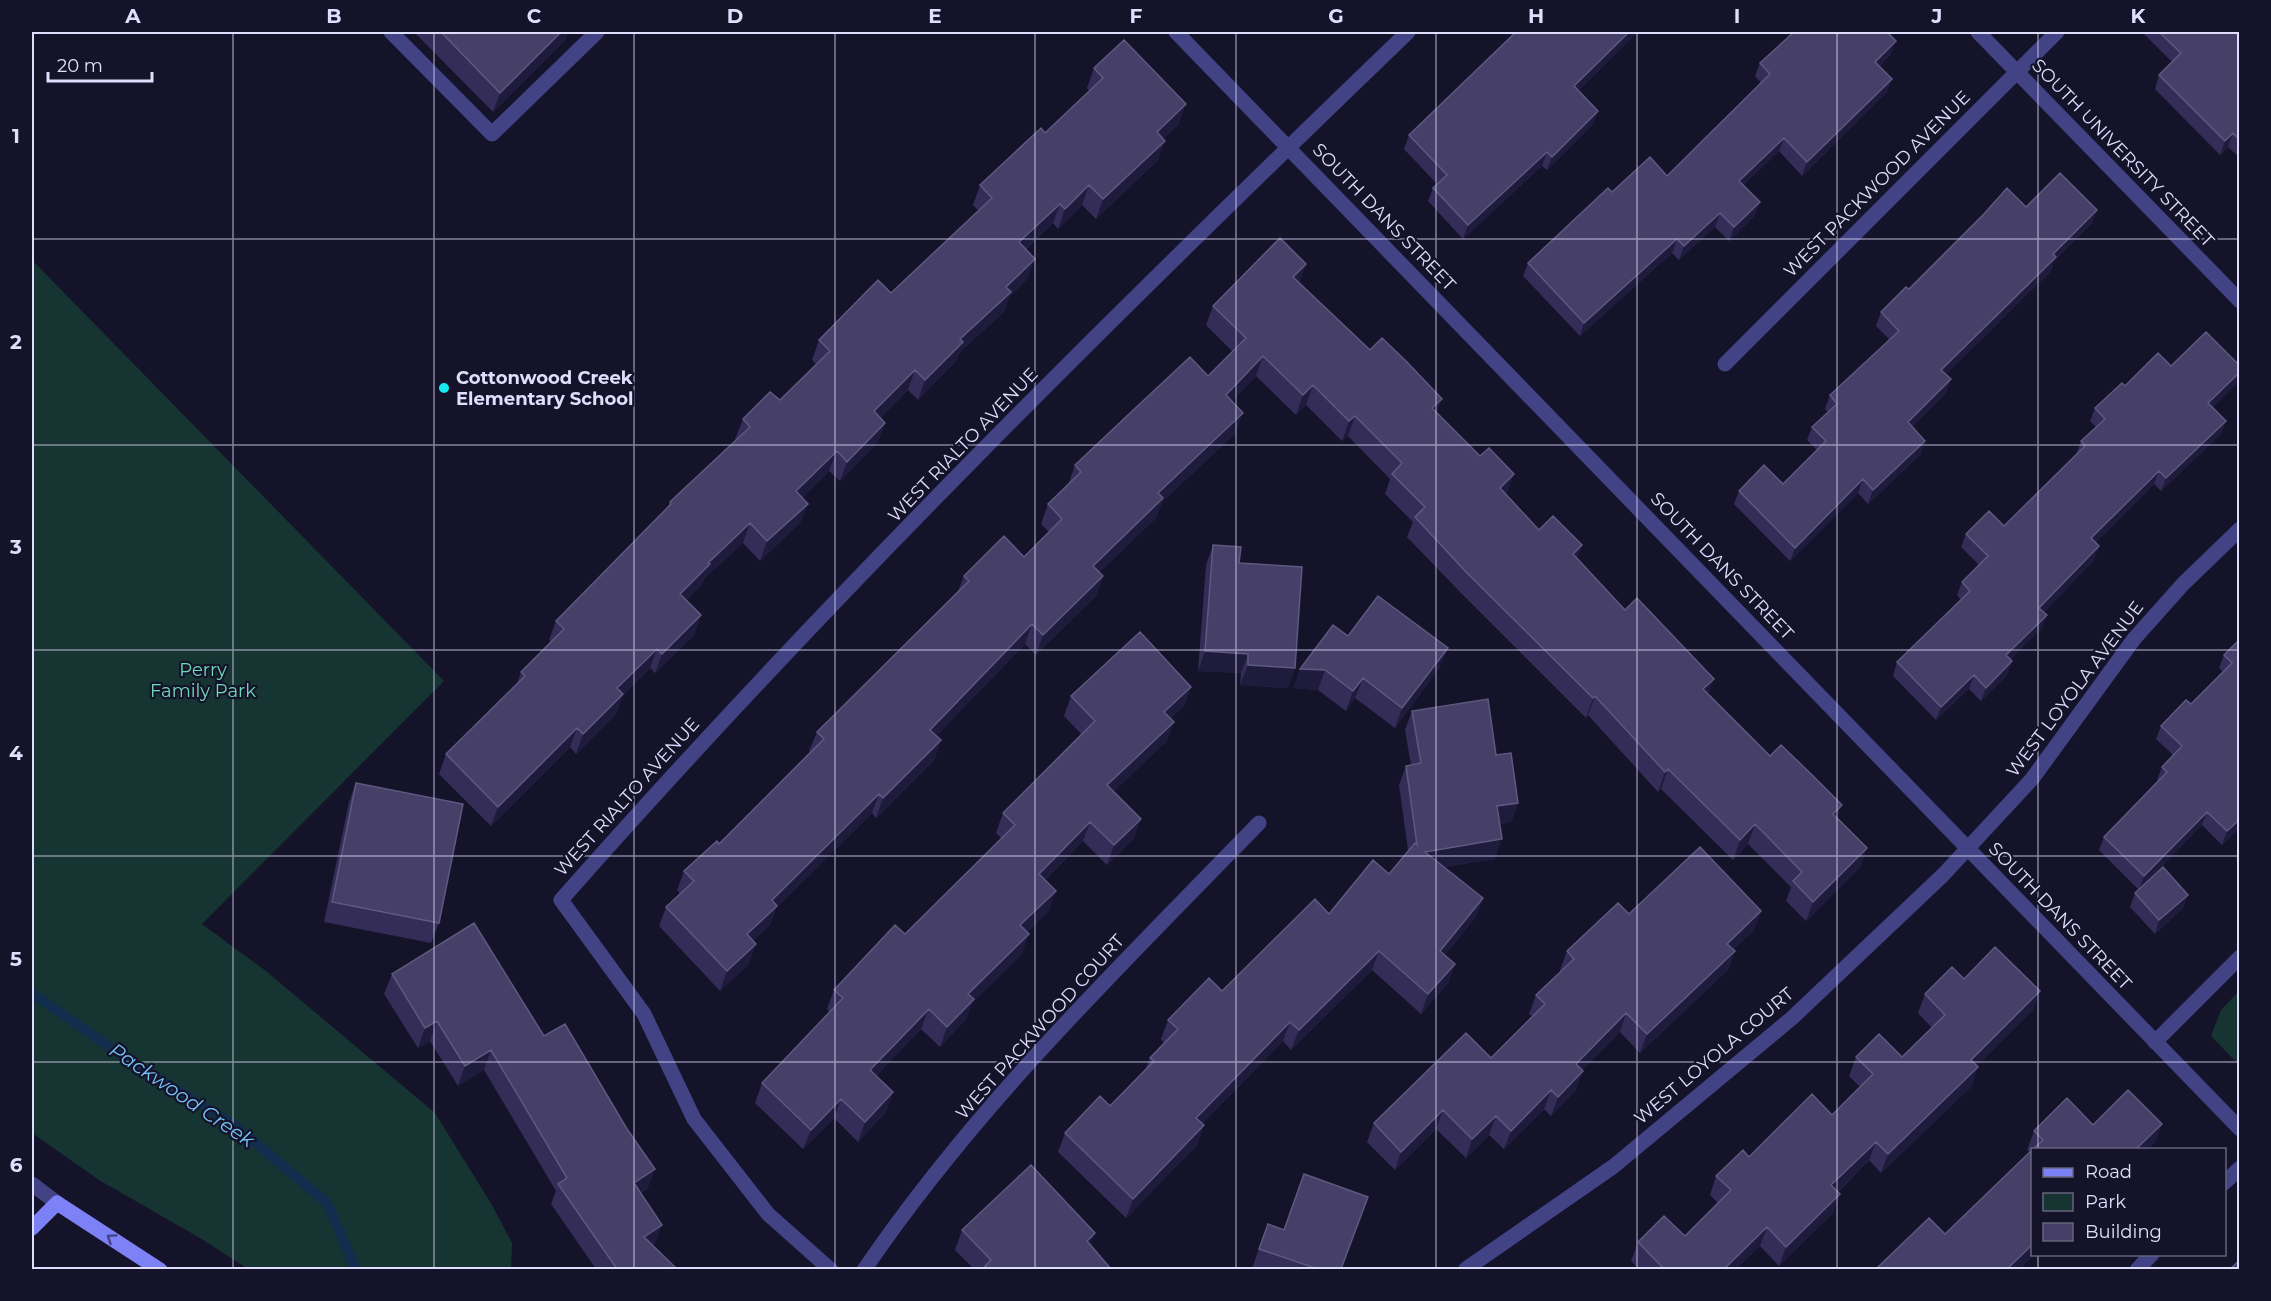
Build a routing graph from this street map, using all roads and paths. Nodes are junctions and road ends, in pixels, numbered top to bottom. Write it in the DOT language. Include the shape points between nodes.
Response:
graph roads {
  1 [pos="391,32"];
  2 [pos="597,32"];
  3 [pos="1176,32"];
  4 [pos="1408,32"];
  5 [pos="1978,32"];
  6 [pos="2057,32"];
  7 [pos="2017,71"];
  8 [pos="1288,147"];
  9 [pos="2240,301"];
  10 [pos="1725,364"];
  11 [pos="2240,529"];
  12 [pos="1259,823"];
  13 [pos="1968,848"];
  14 [pos="2240,957"];
  15 [pos="2155,1042"];
  16 [pos="2240,1129"];
  17 [pos="2240,1168"];
  18 [pos="2226,1181"];
  19 [pos="32,1184"];
  20 [pos="57,1203"];
  21 [pos="32,1228"];
  22 [pos="2150,1256"];
  23 [pos="160,1269"];
  24 [pos="831,1269"];
  25 [pos="864,1269"];
  26 [pos="1466,1269"];
  27 [pos="2137,1269"];
  1 -- 2 [label="street" via="492,134"];
  3 -- 8 [label="street, SOUTH DANS STREET"];
  4 -- 8 [label="street, WEST RIALTO AVENUE"];
  5 -- 7 [label="street, SOUTH UNIVERSITY STREET"];
  6 -- 7 [label="street, WEST PACKWOOD AVENUE"];
  7 -- 9 [label="street, SOUTH UNIVERSITY STREET"];
  7 -- 10 [label="street, WEST PACKWOOD AVENUE"];
  8 -- 13 [label="street, SOUTH DANS STREET"];
  8 -- 24 [label="street, WEST RIALTO AVENUE" via="1025,407 720,723 561,900 644,1014 694,1119 768,1214"];
  11 -- 13 [label="street, WEST LOYOLA AVENUE" via="2134,639 2032,779"];
  12 -- 25 [label="street, WEST PACKWOOD COURT" via="1072,1016 915,1196"];
  13 -- 15 [label="street, SOUTH DANS STREET"];
  13 -- 26 [label="street, WEST LOYOLA COURT" via="1792,1018 1614,1166"];
  14 -- 15 [label="street"];
  15 -- 16 [label="street, SOUTH DANS STREET"];
  17 -- 18 [label="street"];
  19 -- 20 [label="street"];
  20 -- 21 [label="street"];
  23 -- 20 [label="street, one-way"];
  22 -- 27 [label="street"];
}
